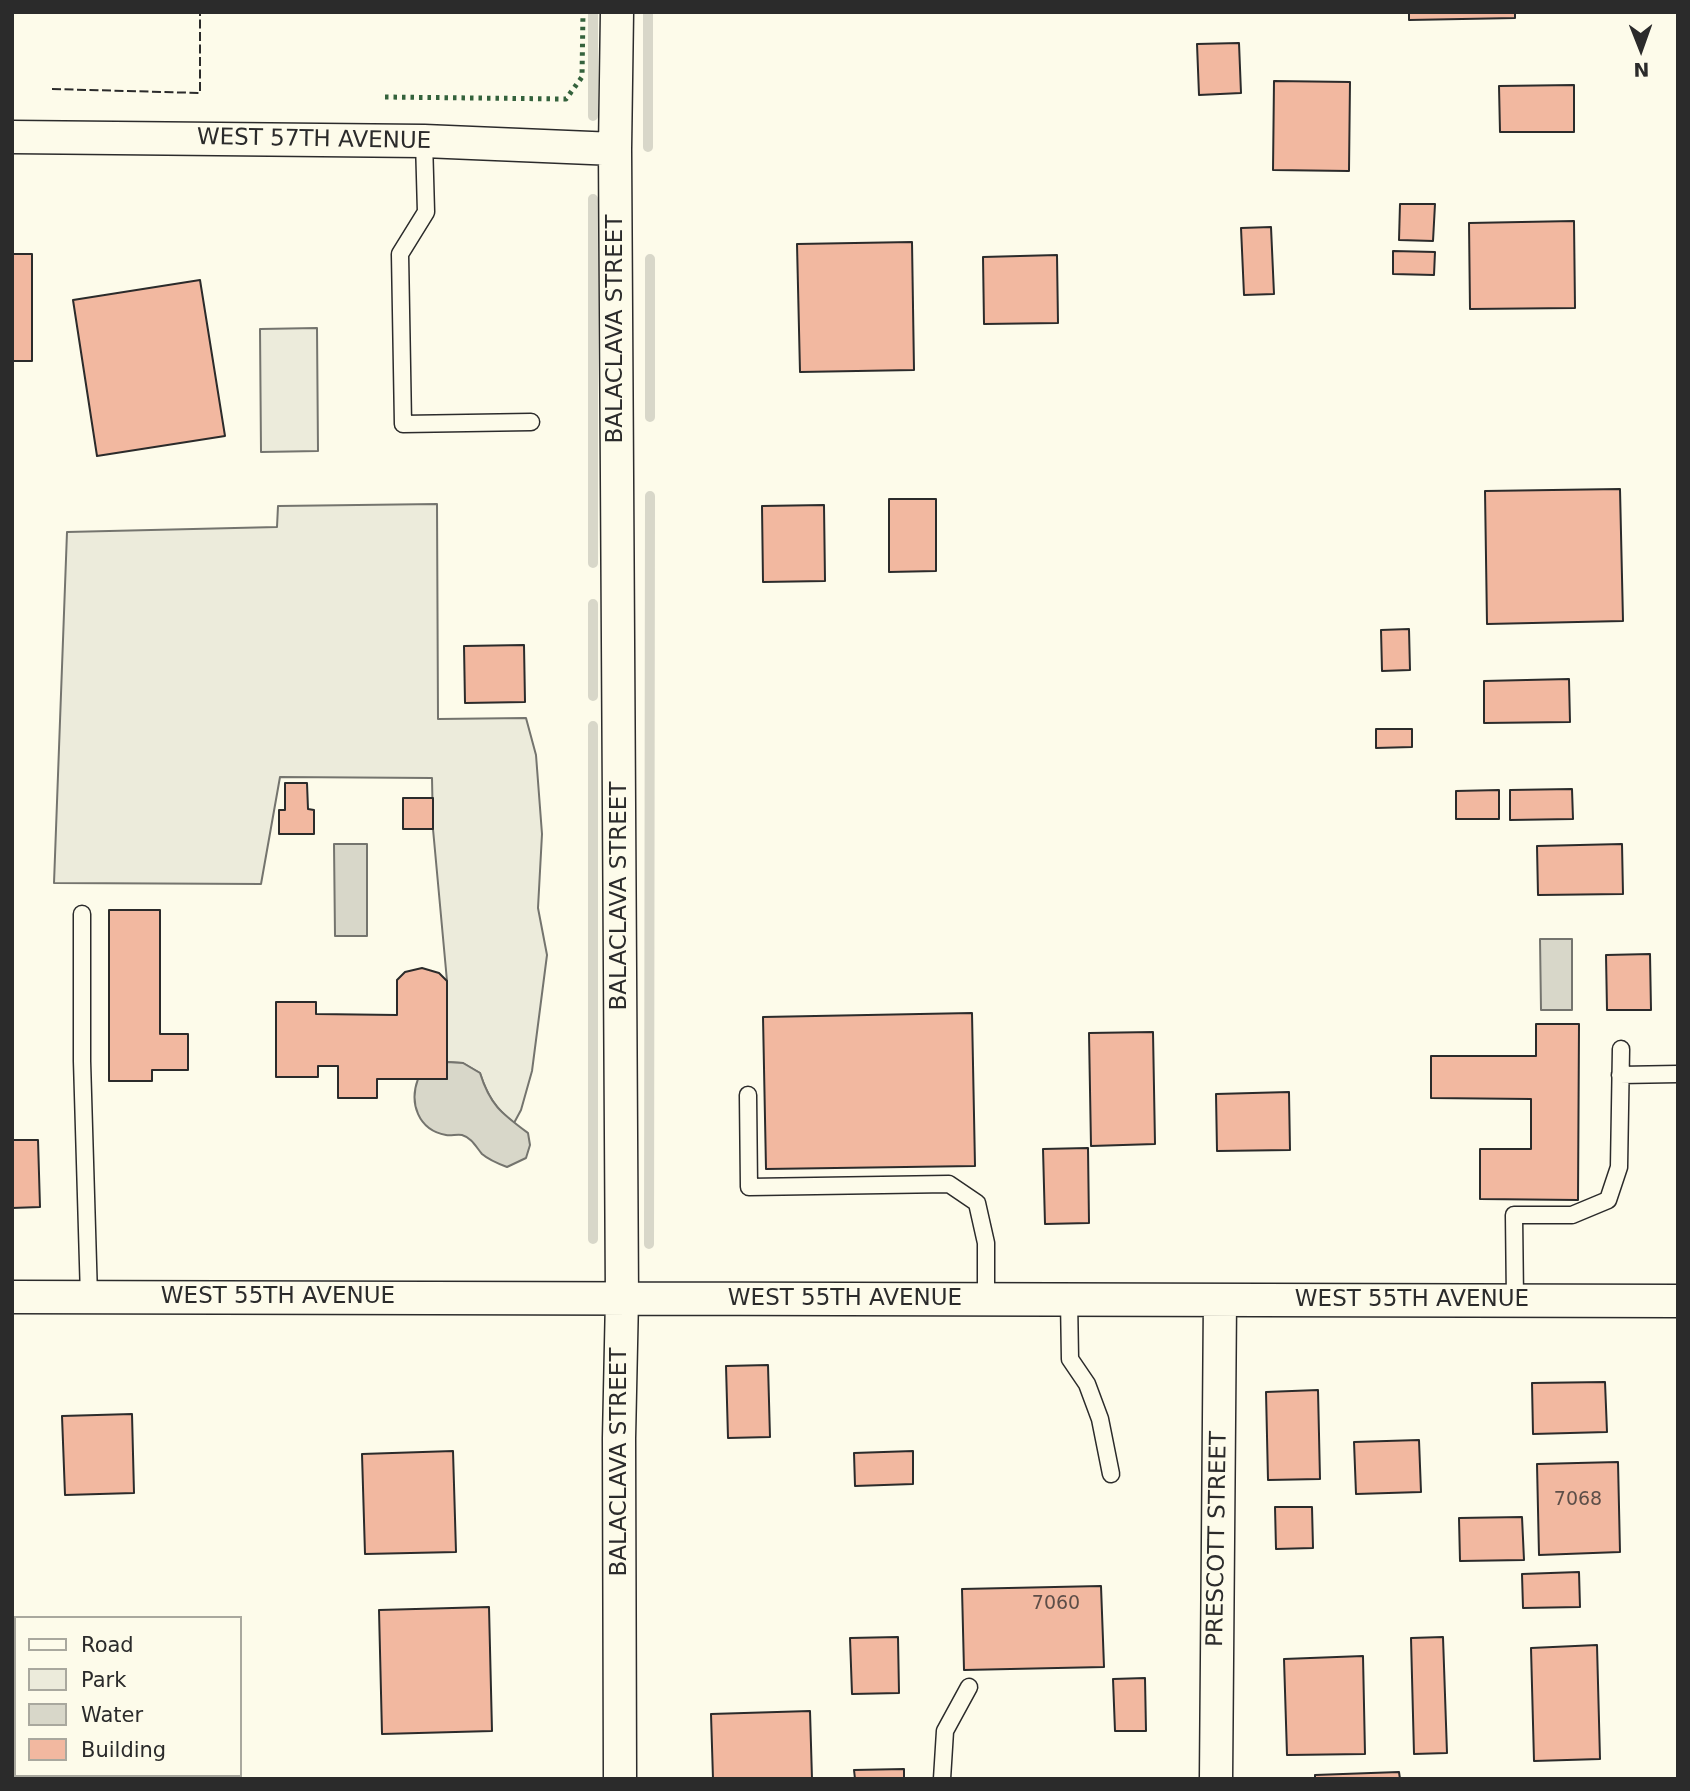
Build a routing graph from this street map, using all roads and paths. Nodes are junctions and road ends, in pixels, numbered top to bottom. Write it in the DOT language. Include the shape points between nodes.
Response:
graph roads {
  1 [pos="617,12"];
  2 [pos="12,137"];
  3 [pos="424,141"];
  4 [pos="615,149"];
  5 [pos="531,422"];
  6 [pos="82,914"];
  7 [pos="1620,1049"];
  8 [pos="1678,1074"];
  9 [pos="1620,1075"];
  10 [pos="748,1095"];
  11 [pos="12,1297"];
  12 [pos="89,1297"];
  13 [pos="622,1298"];
  14 [pos="986,1299"];
  15 [pos="1069,1299"];
  16 [pos="1220,1300"];
  17 [pos="1514,1300"];
  18 [pos="1678,1301"];
  19 [pos="1111,1474"];
  20 [pos="968,1687"];
  21 [pos="620,1779"];
  22 [pos="942,1779"];
  23 [pos="1216,1779"];
  1 -- 4 [label="street, BALACLAVA STREET"];
  2 -- 3 [label="street, WEST 57TH AVENUE"];
  3 -- 4 [label="street, WEST 57TH AVENUE"];
  3 -- 5 [label="lane" via="426,212 400,254 403,424"];
  4 -- 13 [label="street, BALACLAVA STREET"];
  6 -- 12 [label="lane"];
  7 -- 9 [label="lane"];
  8 -- 9 [label="lane"];
  9 -- 17 [label="lane" via="1619,1167 1608,1200 1572,1215 1514,1215"];
  10 -- 14 [label="lane" via="749,1187 949,1184 977,1203 986,1243"];
  11 -- 12 [label="street, WEST 55TH AVENUE"];
  12 -- 13 [label="street, WEST 55TH AVENUE"];
  13 -- 14 [label="street, WEST 55TH AVENUE"];
  13 -- 21 [label="street, BALACLAVA STREET"];
  14 -- 15 [label="street, WEST 55TH AVENUE"];
  15 -- 16 [label="street, WEST 55TH AVENUE"];
  15 -- 19 [label="lane" via="1070,1359 1087,1384 1100,1419"];
  16 -- 17 [label="street, WEST 55TH AVENUE"];
  16 -- 23 [label="street, PRESCOTT STREET"];
  17 -- 18 [label="street, WEST 55TH AVENUE"];
  20 -- 22 [label="lane" via="945,1731"];
}
